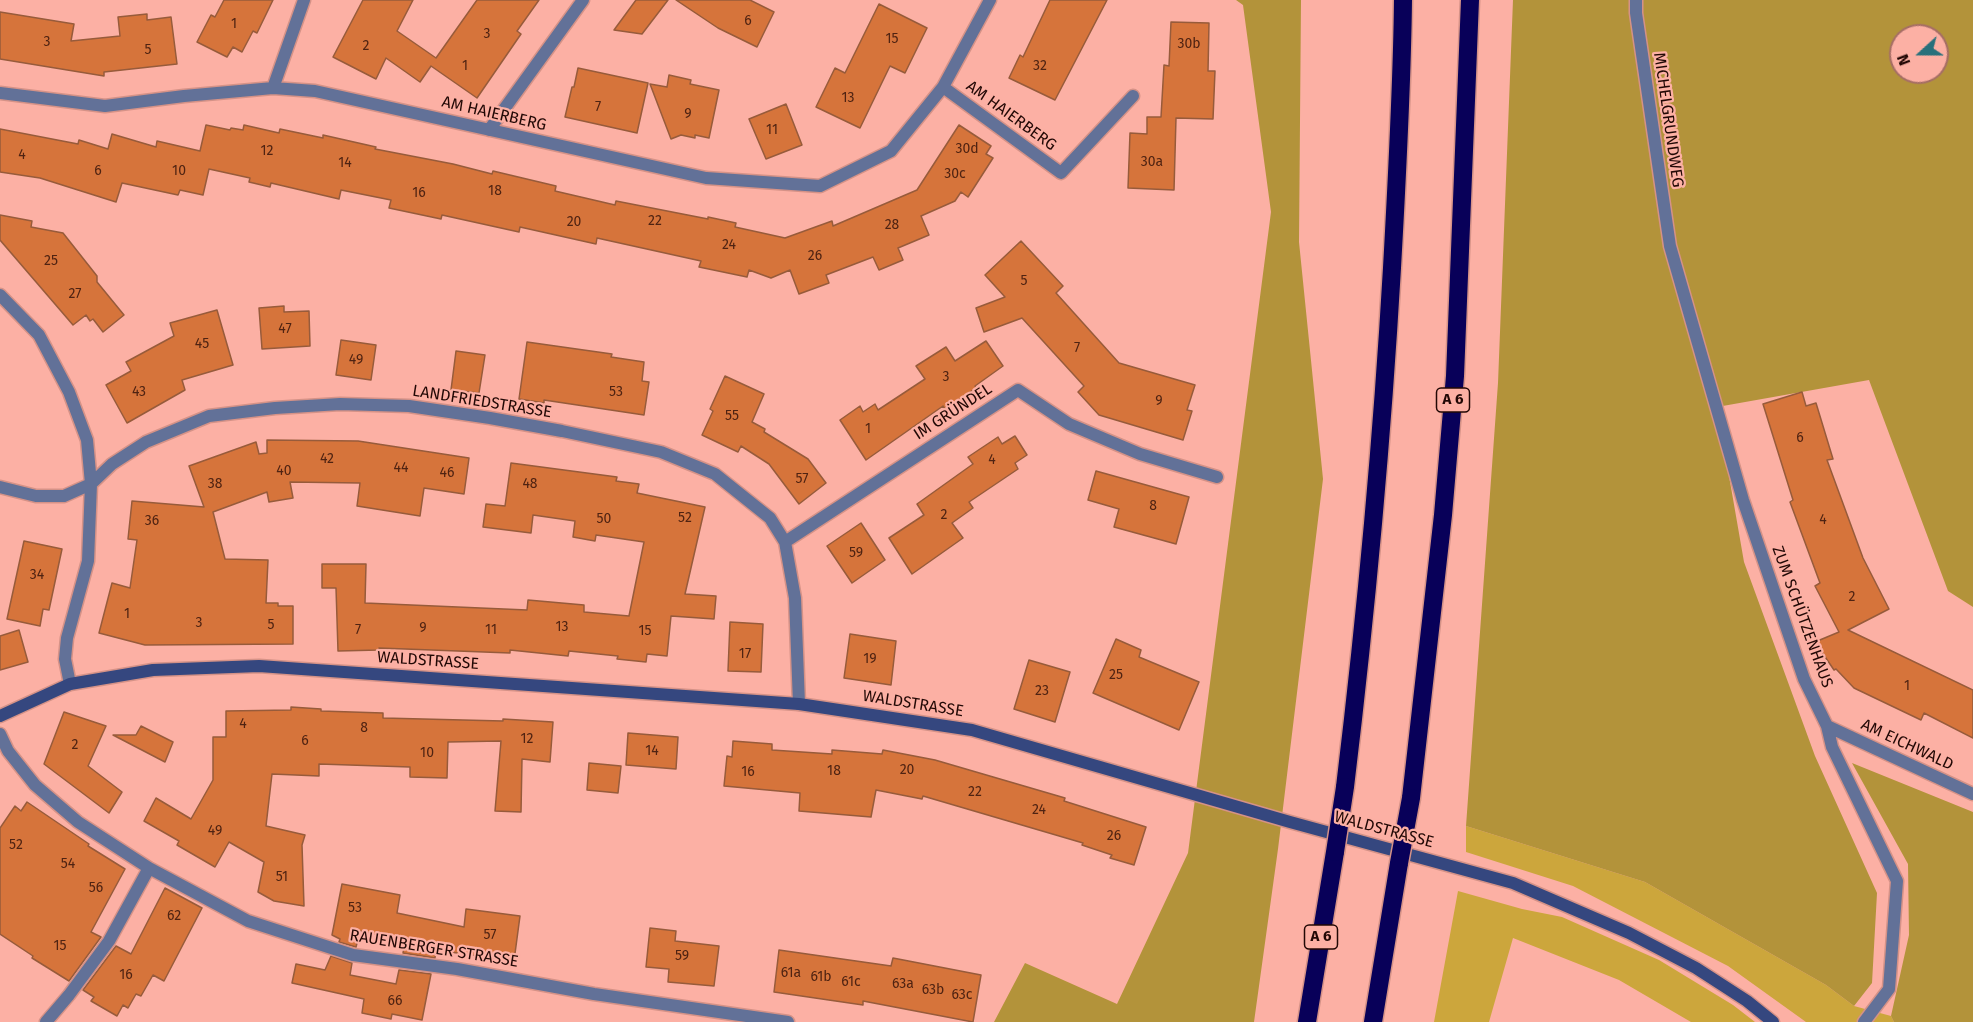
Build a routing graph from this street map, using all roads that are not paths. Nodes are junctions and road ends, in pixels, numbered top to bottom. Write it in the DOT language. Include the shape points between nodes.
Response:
graph roads {
  1 [pos="304,0"];
  2 [pos="583,0"];
  3 [pos="990,0"];
  4 [pos="1402,0"];
  5 [pos="1470,0"];
  6 [pos="1636,0"];
  7 [pos="943,87"];
  8 [pos="273,88"];
  9 [pos="0,93"];
  10 [pos="1133,96"];
  11 [pos="489,130"];
  12 [pos="1670,246"];
  13 [pos="0,295"];
  14 [pos="1217,477"];
  15 [pos="91,484"];
  16 [pos="0,487"];
  17 [pos="785,542"];
  18 [pos="70,684"];
  19 [pos="799,704"];
  20 [pos="0,716"];
  21 [pos="1827,726"];
  22 [pos="0,734"];
  23 [pos="1973,794"];
  24 [pos="149,868"];
  25 [pos="46,1022"];
  26 [pos="788,1022"];
  27 [pos="1307,1022"];
  28 [pos="1373,1022"];
  29 [pos="1773,1022"];
  30 [pos="1864,1022"];
  1 -- 8 [label="street"];
  2 -- 11 [label="street"];
  3 -- 7 [label="street, AM HAIERBERG"];
  4 -- 27 [label="highway, A 6, bridge" via="1387,360 1363,644 1345,788"];
  5 -- 28 [label="highway, A 6, bridge" via="1455,376 1443,515 1411,798"];
  6 -- 12 [label="street, MICHELGRUNDWEG"];
  7 -- 10 [label="street, AM HAIERBERG" via="1061,173"];
  7 -- 11 [label="street, AM HAIERBERG" via="891,151 820,186 706,178"];
  8 -- 9 [label="street, AM HAIERBERG" via="105,106"];
  8 -- 11 [label="street, AM HAIERBERG" via="315,91"];
  12 -- 21 [label="street, ZUM SCHÜTZENHAUS" via="1743,500 1803,679"];
  13 -- 15 [label="street" via="39,335 69,392 87,440"];
  14 -- 17 [label="street, IM GRÜNDEL" via="1140,454 1069,424 1017,390"];
  15 -- 16 [label="street, LANDFRIEDSTRASSE" via="64,496 36,496"];
  15 -- 17 [label="street, LANDFRIEDSTRASSE" via="112,464 146,442 209,416 339,404 409,406 562,430 661,452 715,474 770,518"];
  15 -- 18 [label="street" via="88,561 67,638 65,659"];
  17 -- 19 [label="street, LANDFRIEDSTRASSE" via="795,598"];
  18 -- 19 [label="street, WALDSTRASSE" via="153,670 259,666"];
  18 -- 20 [label="street, WALDSTRASSE"];
  19 -- 29 [label="street, WALDSTRASSE" via="972,730 1513,883 1629,933 1686,963"];
  21 -- 23 [label="street, AM EICHWALD"];
  21 -- 30 [label="street, ZUM SCHÜTZENHAUS" via="1832,747 1897,881 1889,989"];
  22 -- 24 [label="street, RAUENBERGER STRASSE" via="8,751 35,785 78,822"];
  24 -- 25 [label="street" via="109,941"];
  24 -- 26 [label="street, RAUENBERGER STRASSE" via="248,921 353,955"];
}
